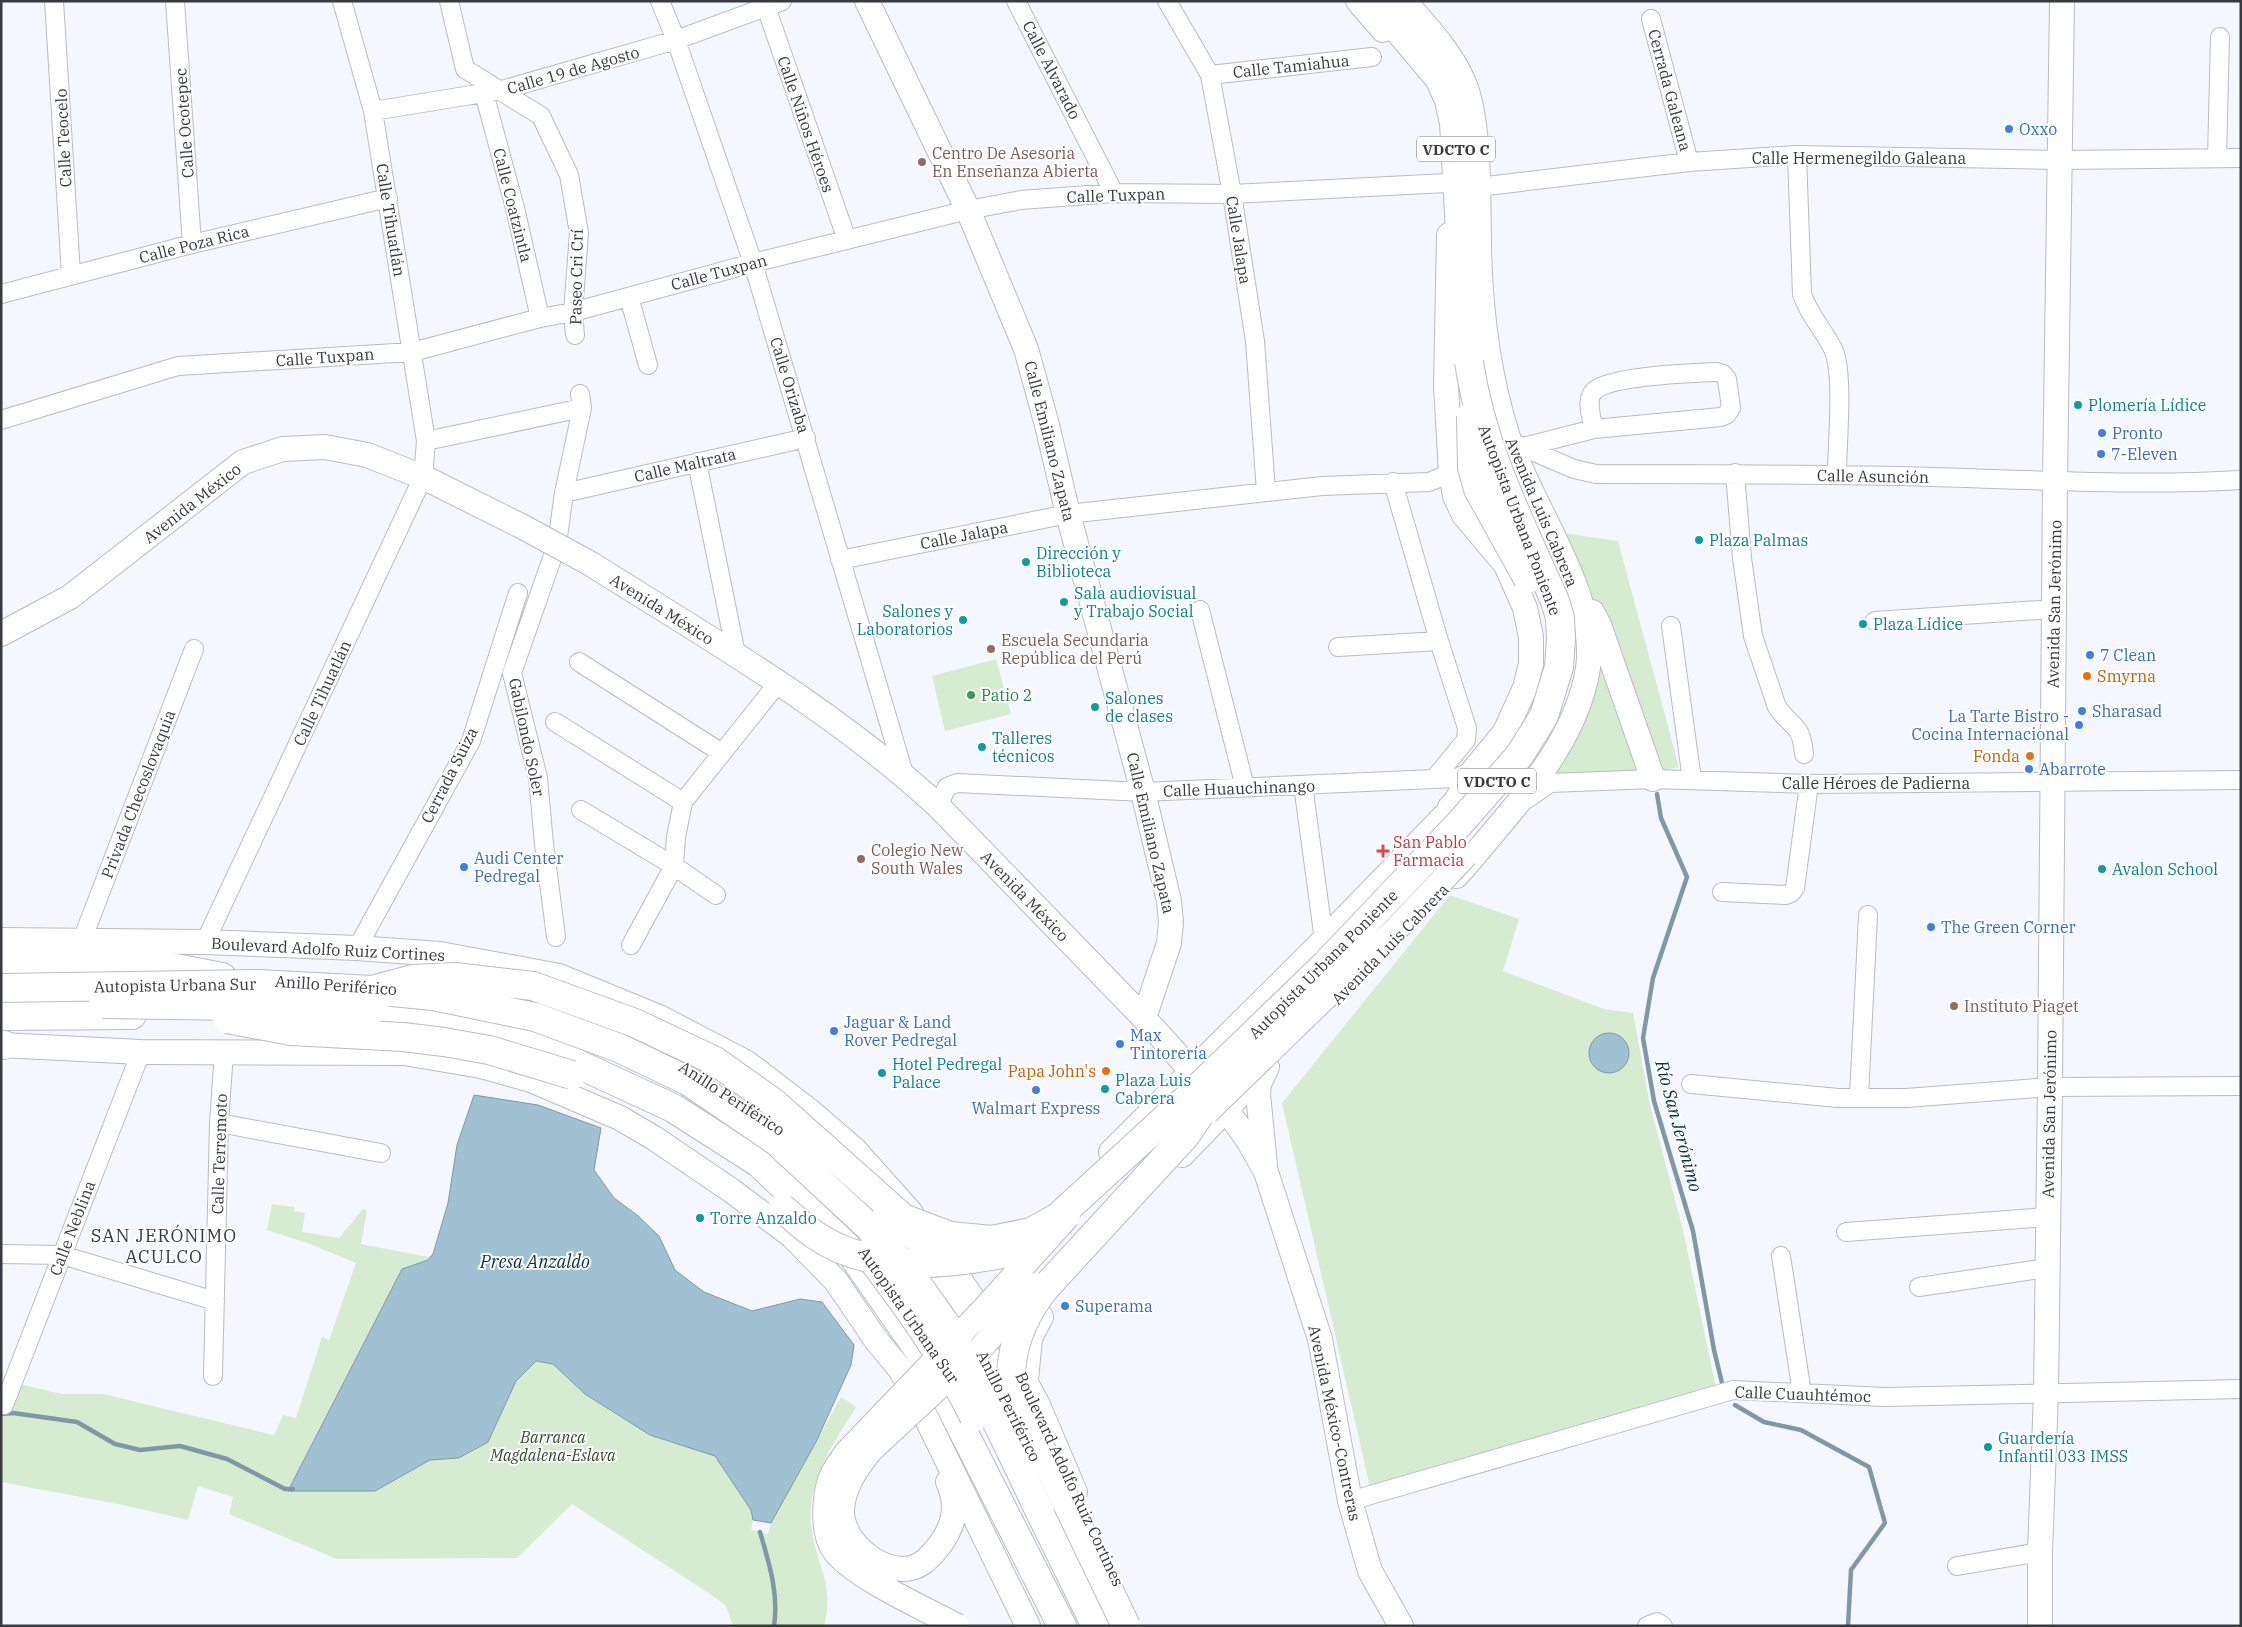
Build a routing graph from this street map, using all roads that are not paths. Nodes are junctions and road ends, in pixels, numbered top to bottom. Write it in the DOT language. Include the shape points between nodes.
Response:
graph roads {
  1 [pos="54,1"];
  2 [pos="176,1"];
  3 [pos="342,1"];
  4 [pos="448,1"];
  5 [pos="660,1"];
  6 [pos="867,1"];
  7 [pos="1016,1"];
  8 [pos="1168,1"];
  9 [pos="1358,1"];
  10 [pos="1374,1"];
  11 [pos="1398,1"];
  12 [pos="1404,1"];
  13 [pos="2062,1"];
  14 [pos="774,4"];
  15 [pos="1651,19"];
  16 [pos="2220,37"];
  17 [pos="676,40"];
  18 [pos="1372,57"];
  19 [pos="1210,75"];
  20 [pos="502,90"];
  21 [pos="484,93"];
  22 [pos="373,111"];
  23 [pos="1797,155"];
  24 [pos="2217,158"];
  25 [pos="2241,158"];
  26 [pos="2060,160"];
  27 [pos="1690,162"];
  28 [pos="1447,183"];
  29 [pos="1478,187"];
  30 [pos="1114,193"];
  31 [pos="1232,194"];
  32 [pos="388,198"];
  33 [pos="968,210"];
  34 [pos="846,240"];
  35 [pos="192,244"];
  36 [pos="753,263"];
  37 [pos="71,274"];
  38 [pos="1,294"];
  39 [pos="629,297"];
  40 [pos="573,312"];
  41 [pos="540,318"];
  42 [pos="575,335"];
  43 [pos="412,352"];
  44 [pos="648,365"];
  45 [pos="1482,382"];
  46 [pos="1446,386"];
  47 [pos="1,420"];
  48 [pos="1591,430"];
  49 [pos="806,438"];
  50 [pos="426,441"];
  51 [pos="1517,444"];
  52 [pos="696,462"];
  53 [pos="1735,473"];
  54 [pos="1836,474"];
  55 [pos="423,477"];
  56 [pos="2055,480"];
  57 [pos="2241,480"];
  58 [pos="1393,482"];
  59 [pos="1453,485"];
  60 [pos="1266,491"];
  61 [pos="564,493"];
  62 [pos="1068,514"];
  63 [pos="840,560"];
  64 [pos="1568,570"];
  65 [pos="518,593"];
  66 [pos="1200,610"];
  67 [pos="2054,610"];
  68 [pos="1875,621"];
  69 [pos="1671,626"];
  70 [pos="1,634"];
  71 [pos="1438,641"];
  72 [pos="1338,647"];
  73 [pos="194,649"];
  74 [pos="736,654"];
  75 [pos="579,662"];
  76 [pos="778,683"];
  77 [pos="1574,715"];
  78 [pos="555,722"];
  79 [pos="722,753"];
  80 [pos="1804,754"];
  81 [pos="904,774"];
  82 [pos="1653,779"];
  83 [pos="1434,780"];
  84 [pos="1692,780"];
  85 [pos="2241,780"];
  86 [pos="2052,782"];
  87 [pos="1809,784"];
  88 [pos="1303,785"];
  89 [pos="1245,787"];
  90 [pos="1143,792"];
  91 [pos="1463,800"];
  92 [pos="683,802"];
  93 [pos="1518,805"];
  94 [pos="938,806"];
  95 [pos="581,810"];
  96 [pos="674,866"];
  97 [pos="1722,892"];
  98 [pos="716,895"];
  99 [pos="1868,915"];
  100 [pos="556,937"];
  101 [pos="1,940"];
  102 [pos="82,940"];
  103 [pos="1324,940"];
  104 [pos="205,942"];
  105 [pos="631,945"];
  106 [pos="305,947"];
  107 [pos="357,948"];
  108 [pos="1,963"];
  109 [pos="1,977"];
  110 [pos="222,977"];
  111 [pos="1278,985"];
  112 [pos="1,988"];
  113 [pos="372,990"];
  114 [pos="1,1004"];
  115 [pos="157,1005"];
  116 [pos="1,1016"];
  117 [pos="1144,1018"];
  118 [pos="1308,1028"];
  119 [pos="2,1045"];
  120 [pos="141,1052"];
  121 [pos="224,1052"];
  122 [pos="1267,1067"];
  123 [pos="1192,1070"];
  124 [pos="1691,1084"];
  125 [pos="2241,1086"];
  126 [pos="2050,1087"];
  127 [pos="1859,1097"];
  128 [pos="1221,1100"];
  129 [pos="219,1123"];
  130 [pos="381,1153"];
  131 [pos="1266,1172"];
  132 [pos="899,1197"];
  133 [pos="2047,1217"];
  134 [pos="1054,1230"];
  135 [pos="1846,1232"];
  136 [pos="934,1242"];
  137 [pos="1,1254"];
  138 [pos="62,1255"];
  139 [pos="1781,1256"];
  140 [pos="2047,1268"];
  141 [pos="1920,1287"];
  142 [pos="939,1291"];
  143 [pos="215,1301"];
  144 [pos="1012,1313"];
  145 [pos="214,1376"];
  146 [pos="1026,1380"];
  147 [pos="2241,1389"];
  148 [pos="1802,1393"];
  149 [pos="2046,1394"];
  150 [pos="4,1405"];
  151 [pos="928,1424"];
  152 [pos="1350,1501"];
  153 [pos="1040,1512"];
  154 [pos="2040,1552"];
  155 [pos="1957,1566"];
  156 [pos="957,1626"];
  157 [pos="1028,1626"];
  158 [pos="1062,1626"];
  159 [pos="1076,1626"];
  160 [pos="1096,1626"];
  161 [pos="1118,1626"];
  162 [pos="1126,1626"];
  163 [pos="1139,1626"];
  164 [pos="1402,1626"];
  165 [pos="1647,1626"];
  166 [pos="1663,1626"];
  167 [pos="2040,1626"];
  1 -- 37 [label="street, Calle Teocelo"];
  2 -- 35 [label="street, Calle Ocotepec"];
  3 -- 22 [label="street, Calle Tihuatlán"];
  4 -- 20 [label="street, Paseo Cri Crí" via="465,69"];
  5 -- 17 [label="street, Calle Orizaba"];
  6 -- 33 [label="main road, Calle Emiliano Zapata"];
  7 -- 30 [label="street, Calle Alvarado"];
  8 -- 19 [label="street, Calle Jalapa"];
  9 -- 28 [label="main road, Avenida Luis Cabrera" via="1428,80 1445,124"];
  10 -- 45 [label="highway, Autopista Urbana Poniente / VDCTO C, bridge" via="1439,78 1448,100 1454,123 1465,323"];
  11 -- 128 [label="highway, Autopista Urbana Poniente / VDCTO C" via="1436,44 1453,72 1461,96 1467,123 1477,323 1485,388 1498,438 1566,595 1572,617 1574,663 1568,692 1554,729 1522,774"];
  12 -- 29 [label="main road, Avenida Luis Cabrera" via="1448,53 1468,93"];
  13 -- 26 [label="main road, Avenida San Jerónimo"];
  14 -- 17 [label="street, Calle 19 de Agosto"];
  14 -- 34 [label="street, Calle Niños Héroes"];
  15 -- 27 [label="street, Cerrada Galeana"];
  16 -- 24 [label="street"];
  17 -- 20 [label="street, Calle 19 de Agosto"];
  17 -- 36 [label="street, Calle Orizaba"];
  18 -- 19 [label="street, Calle Tamiahua"];
  19 -- 31 [label="street, Calle Jalapa"];
  20 -- 21 [label="street, Calle 19 de Agosto"];
  20 -- 40 [label="street, Paseo Cri Crí" via="541,116 569,175 579,233"];
  21 -- 22 [label="street, Calle 19 de Agosto"];
  21 -- 41 [label="street, Calle Coatzintla"];
  22 -- 32 [label="street, Calle Tihuatlán"];
  23 -- 26 [label="street, Calle Hermenegildo Galeana"];
  23 -- 27 [label="street, Calle Hermenegildo Galeana"];
  23 -- 54 [label="street" via="1802,294 1806,308 1834,351 1837,370"];
  24 -- 25 [label="street, Calle Hermenegildo Galeana"];
  24 -- 26 [label="street, Calle Hermenegildo Galeana"];
  26 -- 56 [label="main road, Avenida San Jerónimo"];
  27 -- 29 [label="street, Calle Hermenegildo Galeana"];
  28 -- 31 [label="street, Calle Tuxpan"];
  28 -- 46 [label="main road, Avenida Luis Cabrera"];
  29 -- 45 [label="main road, Avenida Luis Cabrera" via="1484,313"];
  30 -- 31 [label="street, Calle Tuxpan"];
  30 -- 33 [label="street, Calle Tuxpan" via="1021,200"];
  31 -- 60 [label="street, Calle Jalapa" via="1255,341"];
  32 -- 35 [label="street, Calle Poza Rica"];
  32 -- 43 [label="street, Calle Tihuatlán"];
  33 -- 34 [label="street, Calle Tuxpan"];
  33 -- 62 [label="main road, Calle Emiliano Zapata" via="1026,349"];
  34 -- 36 [label="street, Calle Tuxpan"];
  35 -- 37 [label="street, Calle Poza Rica"];
  36 -- 39 [label="street, Calle Tuxpan"];
  36 -- 49 [label="street, Calle Orizaba"];
  37 -- 38 [label="street, Calle Poza Rica"];
  39 -- 40 [label="street, Calle Tuxpan"];
  39 -- 44 [label="street"];
  40 -- 41 [label="street, Calle Tuxpan"];
  40 -- 42 [label="street, Paseo Cri Crí"];
  41 -- 43 [label="street, Calle Tuxpan"];
  43 -- 47 [label="street, Calle Tuxpan" via="178,366"];
  43 -- 50 [label="street, Calle Tihuatlán"];
  45 -- 46 [label="main road" via="1468,374"];
  45 -- 51 [label="main road, Avenida Luis Cabrera"];
  45 -- 91 [label="highway, bridge" via="1470,443 1472,468 1478,489 1537,595 1543,618 1545,677 1525,730 1492,774"];
  45 -- 113 [label="highway, Autopista Urbana Poniente / VDCTO C, bridge" via="1483,431 1560,618 1559,667 1544,716 1519,756 1326,965 1058,1217 1031,1232 992,1240 950,1236 903,1218 774,1102 715,1061 635,1023 533,986 454,977 413,979"];
  46 -- 59 [label="main road, Avenida Luis Cabrera"];
  48 -- 48 [label="street" via="1721,417 1731,408 1727,379 1717,372 1662,375 1605,386 1590,398"];
  48 -- 51 [label="street"];
  49 -- 52 [label="street, Calle Maltrata"];
  49 -- 63 [label="street, Calle Orizaba"];
  50 -- 55 [label="street, Calle Tihuatlán"];
  50 -- 61 [label="street" via="581,401"];
  51 -- 53 [label="street, Calle Asunción" via="1574,469 1596,474"];
  51 -- 64 [label="main road, Avenida Luis Cabrera" via="1526,481"];
  52 -- 61 [label="street, Calle Maltrata"];
  52 -- 74 [label="street"];
  53 -- 54 [label="street, Calle Asunción"];
  53 -- 80 [label="street" via="1753,636 1777,707 1800,731"];
  54 -- 56 [label="street, Calle Asunción"];
  55 -- 70 [label="main road, Avenida México" via="367,455 325,447 283,449 244,462 70,597"];
  55 -- 74 [label="main road, Avenida México, bridge" via="590,564"];
  55 -- 104 [label="street, Calle Tihuatlán"];
  56 -- 57 [label="street, Calle Asunción"];
  56 -- 67 [label="main road, Avenida San Jerónimo"];
  58 -- 59 [label="street, Calle Jalapa"];
  58 -- 60 [label="street, Calle Jalapa"];
  58 -- 71 [label="street"];
  59 -- 91 [label="main road, Avenida Luis Cabrera" via="1464,515 1506,565 1525,608 1531,636 1531,664 1512,720"];
  59 -- 91 [label="main road, Avenida Luis Cabrera" via="1521,549 1548,605 1554,640 1547,692 1529,733 1510,758"];
  60 -- 62 [label="street, Calle Jalapa"];
  61 -- 100 [label="street, Gabilondo Soler" via="557,544 512,673 538,778"];
  62 -- 63 [label="street, Calle Jalapa"];
  62 -- 90 [label="main road, Calle Emiliano Zapata"];
  63 -- 81 [label="street, Calle Orizaba"];
  64 -- 77 [label="main road, Avenida Luis Cabrera" via="1586,626 1589,652 1581,700"];
  64 -- 82 [label="main road" via="1599,625"];
  65 -- 107 [label="street, Cerrada Suiza" via="471,741"];
  66 -- 89 [label="street"];
  67 -- 68 [label="street"];
  67 -- 86 [label="main road, Avenida San Jerónimo"];
  69 -- 84 [label="street"];
  71 -- 72 [label="street"];
  71 -- 83 [label="street" via="1467,728 1466,740"];
  73 -- 102 [label="street, Privada Checoslovaquia"];
  74 -- 76 [label="main road, Avenida México"];
  75 -- 79 [label="street"];
  76 -- 79 [label="street"];
  76 -- 81 [label="main road, Avenida México" via="856,736"];
  77 -- 93 [label="main road, Avenida Luis Cabrera" via="1556,751"];
  77 -- 144 [label="main road, bridge" via="1520,791 1466,855 1390,935 1093,1221"];
  78 -- 92 [label="street"];
  79 -- 92 [label="street"];
  81 -- 94 [label="main road, Avenida México"];
  82 -- 84 [label="street, Calle Héroes de Padierna"];
  82 -- 93 [label="street, Calle Héroes de Padierna" via="1550,783"];
  83 -- 88 [label="street, Calle Huauchinango"];
  83 -- 91 [label="street, Calle Huauchinango" via="1456,778"];
  84 -- 87 [label="street, Calle Héroes de Padierna"];
  85 -- 86 [label="street, Calle Héroes de Padierna"];
  86 -- 87 [label="street, Calle Héroes de Padierna"];
  86 -- 126 [label="main road, Avenida San Jerónimo"];
  87 -- 97 [label="street" via="1795,888 1791,893"];
  88 -- 89 [label="street, Calle Huauchinango"];
  88 -- 103 [label="street"];
  89 -- 90 [label="street, Calle Huauchinango"];
  90 -- 94 [label="street, Calle Huauchinango" via="957,783 947,787"];
  90 -- 117 [label="main road, Calle Emiliano Zapata" via="1171,922 1169,943"];
  91 -- 103 [label="main road, Avenida Luis Cabrera"];
  91 -- 134 [label="main road, Avenida Luis Cabrera, bridge" via="1428,846 1319,960 1180,1097"];
  92 -- 96 [label="street"];
  93 -- 118 [label="main road, Avenida Luis Cabrera" via="1461,870"];
  94 -- 117 [label="main road, Avenida México"];
  95 -- 96 [label="street"];
  96 -- 98 [label="street"];
  96 -- 105 [label="street"];
  99 -- 127 [label="street"];
  101 -- 102 [label="main road, Boulevard Adolfo Ruiz Cortines"];
  102 -- 104 [label="main road, Boulevard Adolfo Ruiz Cortines"];
  103 -- 111 [label="main road, Avenida Luis Cabrera"];
  104 -- 106 [label="main road, Boulevard Adolfo Ruiz Cortines"];
  106 -- 107 [label="main road, Boulevard Adolfo Ruiz Cortines"];
  106 -- 134 [label="main road, bridge" via="453,980 524,992 604,1018 664,1045 710,1069 763,1105 823,1154 914,1240 935,1250 953,1252 1003,1248"];
  107 -- 132 [label="main road, Boulevard Adolfo Ruiz Cortines" via="440,954 559,976 659,1018 747,1063 811,1112 854,1150"];
  108 -- 110 [label="highway" via="170,967"];
  109 -- 110 [label="highway, Anillo Periférico"];
  110 -- 142 [label="highway, Anillo Periférico" via="506,996 622,1034 697,1071 785,1131 877,1214"];
  111 -- 118 [label="main road" via="1272,1001 1272,1014 1290,1029"];
  111 -- 123 [label="main road, Avenida Luis Cabrera"];
  112 -- 113 [label="highway, Autopista Urbana Sur, bridge" via="258,984"];
  113 -- 153 [label="highway, Autopista Urbana Sur, bridge" via="433,996 535,1017 619,1048 688,1081 776,1140 869,1227 929,1298 970,1366"];
  114 -- 115 [label="highway, Autopista Urbana Sur, bridge"];
  115 -- 128 [label="highway, bridge" via="291,1031 444,1042 489,1050 572,1075 619,1096 701,1142 743,1173 815,1235 865,1257 890,1262 964,1260 1024,1249 1058,1234 1098,1204 1177,1121"];
  115 -- 159 [label="highway, Autopista Urbana Sur, bridge" via="414,1008 526,1032 608,1061 679,1097 766,1154 856,1239 891,1284 955,1380"];
  116 -- 158 [label="highway, Anillo Periférico" via="332,1015 455,1024 552,1052 673,1108 759,1164 846,1246 931,1368"];
  117 -- 123 [label="main road, Avenida México"];
  118 -- 122 [label="main road, Avenida Luis Cabrera"];
  119 -- 120 [label="main road"];
  120 -- 121 [label="main road"];
  120 -- 138 [label="street, Calle Neblina"];
  121 -- 129 [label="street, Calle Terremoto"];
  121 -- 151 [label="main road" via="404,1053 481,1066 531,1080 620,1118 732,1190 792,1236 836,1281 900,1369"];
  122 -- 128 [label="main road, Avenida Luis Cabrera"];
  122 -- 131 [label="main road" via="1258,1094"];
  123 -- 128 [label="main road, Avenida México"];
  123 -- 136 [label="main road, Avenida Luis Cabrera" via="1065,1199 1027,1229 989,1245"];
  124 -- 127 [label="street" via="1838,1098"];
  125 -- 126 [label="street"];
  126 -- 127 [label="street" via="1906,1098"];
  126 -- 133 [label="main road, Avenida San Jerónimo"];
  128 -- 131 [label="main road, Avenida México-Contreras"];
  128 -- 146 [label="main road, Avenida Luis Cabrera" via="1056,1292 1030,1338"];
  128 -- 153 [label="highway, bridge" via="1046,1287 1021,1324 1012,1363 1014,1415 1033,1466"];
  129 -- 130 [label="street"];
  129 -- 143 [label="street, Calle Terremoto"];
  131 -- 152 [label="main road, Avenida México-Contreras" via="1320,1339"];
  132 -- 136 [label="main road, Boulevard Adolfo Ruiz Cortines"];
  132 -- 142 [label="highway"];
  133 -- 135 [label="street"];
  133 -- 140 [label="main road, Avenida San Jerónimo"];
  134 -- 156 [label="main road, Avenida Luis Cabrera, bridge" via="985,1308 851,1447 831,1478 825,1504 833,1550 854,1570"];
  136 -- 146 [label="main road, Boulevard Adolfo Ruiz Cortines" via="973,1295"];
  137 -- 138 [label="street"];
  138 -- 143 [label="street"];
  138 -- 150 [label="street, Calle Neblina"];
  139 -- 148 [label="street"];
  140 -- 141 [label="street"];
  140 -- 149 [label="main road, Avenida San Jerónimo"];
  142 -- 161 [label="highway, Anillo Periférico" via="986,1356"];
  143 -- 145 [label="street, Calle Terremoto"];
  144 -- 151 [label="main road, bridge" via="980,1348 870,1452 845,1491 842,1510 846,1530 856,1545 873,1560 898,1569 912,1568 925,1561 946,1538 954,1513 952,1490 937,1458"];
  144 -- 162 [label="highway, bridge" via="1004,1336 1002,1360 1008,1378"];
  146 -- 163 [label="main road, Boulevard Adolfo Ruiz Cortines"];
  147 -- 149 [label="street, Calle Cuauhtémoc"];
  148 -- 149 [label="street, Calle Cuauhtémoc" via="1885,1396"];
  148 -- 152 [label="street, Calle Cuauhtémoc" via="1733,1390"];
  149 -- 154 [label="main road, Avenida San Jerónimo"];
  151 -- 157 [label="main road"];
  152 -- 164 [label="main road, Avenida México-Contreras" via="1370,1571"];
  153 -- 160 [label="highway, Autopista Urbana Sur"];
  154 -- 155 [label="street"];
  154 -- 167 [label="main road, Avenida San Jerónimo"];
  165 -- 166 [label="street" via="1658,1622"];
}
